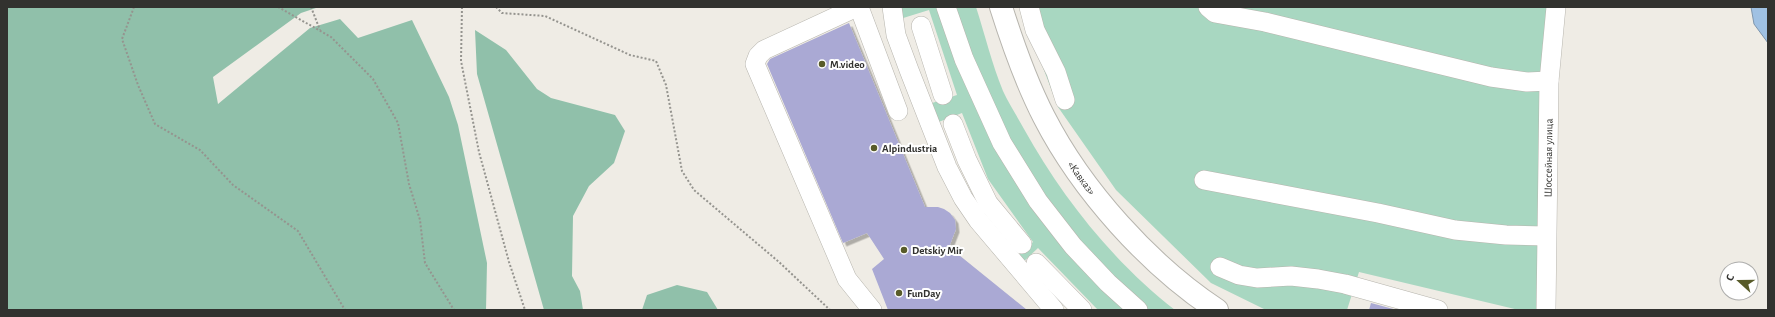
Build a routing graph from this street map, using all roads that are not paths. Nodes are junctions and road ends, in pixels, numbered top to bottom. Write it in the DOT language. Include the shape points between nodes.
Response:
graph roads {
  1 [pos="858,7"];
  2 [pos="892,7"];
  3 [pos="946,7"];
  4 [pos="987,7"];
  5 [pos="1001,7"];
  6 [pos="1029,7"];
  7 [pos="1208,7"];
  8 [pos="1556,7"];
  9 [pos="921,26"];
  10 [pos="933,62"];
  11 [pos="909,70"];
  12 [pos="1549,81"];
  13 [pos="943,95"];
  14 [pos="1065,100"];
  15 [pos="898,111"];
  16 [pos="953,124"];
  17 [pos="967,160"];
  18 [pos="947,167"];
  19 [pos="1204,180"];
  20 [pos="1546,236"];
  21 [pos="1022,244"];
  22 [pos="1036,263"];
  23 [pos="1220,267"];
  24 [pos="1064,293"];
  25 [pos="1052,308"];
  26 [pos="872,310"];
  27 [pos="1082,310"];
  28 [pos="1138,310"];
  29 [pos="1190,310"];
  30 [pos="1218,310"];
  31 [pos="1438,310"];
  32 [pos="1546,310"];
  1 -- 15 [label="street"];
  1 -- 26 [label="street" via="764,50 755,64 846,279"];
  2 -- 11 [label="street" via="896,35"];
  3 -- 28 [label="street" via="964,59 1002,143 1038,201 1073,246"];
  4 -- 29 [label="main road, «Кавказ»" via="1013,83 1033,126 1054,162 1113,238 1147,273"];
  5 -- 30 [label="main road, «Кавказ»" via="1026,80 1066,156 1124,229 1155,262 1191,292"];
  6 -- 14 [label="street" via="1035,30 1056,72"];
  7 -- 12 [label="street" via="1215,13 1265,22 1491,77 1527,82"];
  8 -- 12 [label="street, Шоссейная улица"];
  9 -- 10 [label="street"];
  10 -- 11 [label="street"];
  10 -- 13 [label="street"];
  11 -- 18 [label="street"];
  12 -- 20 [label="street, Шоссейная улица"];
  16 -- 17 [label="street"];
  17 -- 18 [label="street"];
  17 -- 21 [label="street" via="988,203"];
  18 -- 25 [label="street" via="978,220"];
  19 -- 20 [label="street" via="1455,230"];
  20 -- 32 [label="street, Шоссейная улица"];
  22 -- 24 [label="street"];
  23 -- 31 [label="street" via="1239,275 1257,278 1291,276 1325,280"];
  24 -- 25 [label="street"];
  24 -- 27 [label="street"];
}
